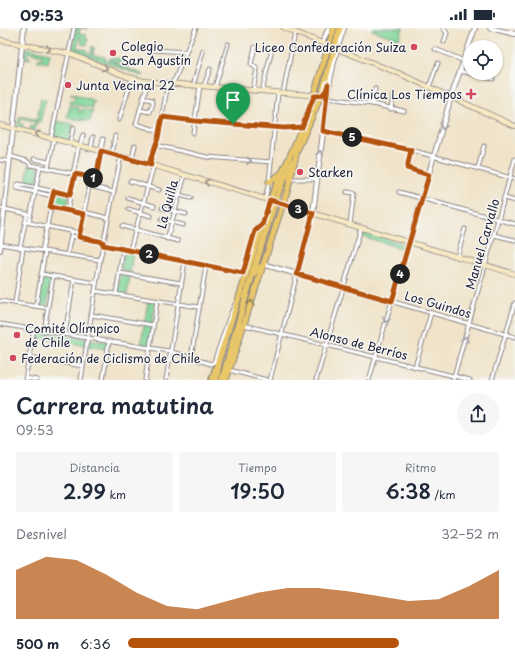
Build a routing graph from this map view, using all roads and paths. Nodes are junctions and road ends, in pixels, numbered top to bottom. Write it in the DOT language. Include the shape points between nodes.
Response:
graph roads {
  1 [pos="24,28"];
  2 [pos="74,28"];
  3 [pos="196,28"];
  4 [pos="284,28"];
  5 [pos="329,28"];
  6 [pos="334,28"];
  7 [pos="340,28"];
  8 [pos="344,28"];
  9 [pos="443,28"];
  10 [pos="475,28"];
  11 [pos="490,28"];
  12 [pos="295,33"];
  13 [pos="515,35"];
  14 [pos="0,40"];
  15 [pos="472,40"];
  16 [pos="444,42"];
  17 [pos="322,43"];
  18 [pos="22,44"];
  19 [pos="228,44"];
  20 [pos="328,45"];
  21 [pos="255,47"];
  22 [pos="336,48"];
  23 [pos="272,49"];
  24 [pos="435,49"];
  25 [pos="154,50"];
  26 [pos="203,51"];
  27 [pos="186,52"];
  28 [pos="68,54"];
  29 [pos="463,60"];
  30 [pos="438,62"];
  31 [pos="463,63"];
  32 [pos="210,69"];
  33 [pos="460,71"];
  34 [pos="463,72"];
  35 [pos="132,78"];
  36 [pos="148,82"];
  37 [pos="169,84"];
  38 [pos="328,84"];
  39 [pos="192,86"];
  40 [pos="202,86"];
  41 [pos="429,87"];
  42 [pos="215,88"];
  43 [pos="375,89"];
  44 [pos="253,91"];
  45 [pos="262,92"];
  46 [pos="280,93"];
  47 [pos="393,95"];
  48 [pos="314,96"];
  49 [pos="321,96"];
  50 [pos="451,97"];
  51 [pos="143,98"];
  52 [pos="328,98"];
  53 [pos="372,104"];
  54 [pos="391,108"];
  55 [pos="140,110"];
  56 [pos="404,112"];
  57 [pos="162,117"];
  58 [pos="119,120"];
  59 [pos="195,121"];
  60 [pos="0,125"];
  61 [pos="515,126"];
  62 [pos="302,127"];
  63 [pos="13,128"];
  64 [pos="73,128"];
  65 [pos="274,128"];
  66 [pos="159,131"];
  67 [pos="323,131"];
  68 [pos="193,133"];
  69 [pos="83,135"];
  70 [pos="115,136"];
  71 [pos="93,137"];
  72 [pos="52,138"];
  73 [pos="103,139"];
  74 [pos="70,143"];
  75 [pos="80,145"];
  76 [pos="155,145"];
  77 [pos="135,146"];
  78 [pos="484,146"];
  79 [pos="91,148"];
  80 [pos="411,150"];
  81 [pos="101,151"];
  82 [pos="298,151"];
  83 [pos="112,154"];
  84 [pos="10,156"];
  85 [pos="121,156"];
  86 [pos="434,157"];
  87 [pos="34,159"];
  88 [pos="132,159"];
  89 [pos="515,159"];
  90 [pos="0,160"];
  91 [pos="7,162"];
  92 [pos="49,162"];
  93 [pos="271,162"];
  94 [pos="151,165"];
  95 [pos="40,167"];
  96 [pos="48,168"];
  97 [pos="478,168"];
  98 [pos="282,172"];
  99 [pos="74,174"];
  100 [pos="185,175"];
  101 [pos="429,175"];
  102 [pos="91,177"];
  103 [pos="510,177"];
  104 [pos="96,178"];
  105 [pos="291,179"];
  106 [pos="317,179"];
  107 [pos="515,179"];
  108 [pos="130,181"];
  109 [pos="269,182"];
  110 [pos="89,186"];
  111 [pos="148,186"];
  112 [pos="36,187"];
  113 [pos="94,188"];
  114 [pos="159,190"];
  115 [pos="54,191"];
  116 [pos="36,192"];
  117 [pos="113,192"];
  118 [pos="168,192"];
  119 [pos="347,192"];
  120 [pos="399,192"];
  121 [pos="70,195"];
  122 [pos="179,195"];
  123 [pos="53,196"];
  124 [pos="128,198"];
  125 [pos="191,198"];
  126 [pos="422,198"];
  127 [pos="504,198"];
  128 [pos="270,200"];
  129 [pos="515,201"];
  130 [pos="143,203"];
  131 [pos="282,204"];
  132 [pos="154,206"];
  133 [pos="50,207"];
  134 [pos="162,208"];
  135 [pos="2,209"];
  136 [pos="128,209"];
  137 [pos="67,211"];
  138 [pos="175,211"];
  139 [pos="84,213"];
  140 [pos="140,213"];
  141 [pos="313,213"];
  142 [pos="29,214"];
  143 [pos="186,214"];
  144 [pos="151,216"];
  145 [pos="108,218"];
  146 [pos="161,218"];
  147 [pos="498,219"];
  148 [pos="28,222"];
  149 [pos="172,222"];
  150 [pos="350,224"];
  151 [pos="515,224"];
  152 [pos="183,225"];
  153 [pos="46,226"];
  154 [pos="122,226"];
  155 [pos="361,228"];
  156 [pos="465,228"];
  157 [pos="136,230"];
  158 [pos="72,231"];
  159 [pos="80,233"];
  160 [pos="494,235"];
  161 [pos="71,236"];
  162 [pos="79,237"];
  163 [pos="167,239"];
  164 [pos="515,240"];
  165 [pos="178,242"];
  166 [pos="409,242"];
  167 [pos="103,243"];
  168 [pos="0,244"];
  169 [pos="22,248"];
  170 [pos="123,249"];
  171 [pos="0,250"];
  172 [pos="130,250"];
  173 [pos="44,251"];
  174 [pos="67,255"];
  175 [pos="457,257"];
  176 [pos="100,260"];
  177 [pos="185,262"];
  178 [pos="262,265"];
  179 [pos="485,265"];
  180 [pos="206,266"];
  181 [pos="120,273"];
  182 [pos="42,274"];
  183 [pos="244,274"];
  184 [pos="253,274"];
  185 [pos="297,274"];
  186 [pos="515,274"];
  187 [pos="53,276"];
  188 [pos="74,279"];
  189 [pos="96,283"];
  190 [pos="182,283"];
  191 [pos="343,288"];
  192 [pos="95,291"];
  193 [pos="116,294"];
  194 [pos="240,294"];
  195 [pos="0,300"];
  196 [pos="157,301"];
  197 [pos="392,301"];
  198 [pos="15,303"];
  199 [pos="515,303"];
  200 [pos="178,304"];
  201 [pos="36,306"];
  202 [pos="199,307"];
  203 [pos="48,308"];
  204 [pos="431,313"];
  205 [pos="91,315"];
  206 [pos="0,324"];
  207 [pos="244,324"];
  208 [pos="469,324"];
  209 [pos="153,325"];
  210 [pos="34,329"];
  211 [pos="44,331"];
  212 [pos="282,333"];
  213 [pos="65,334"];
  214 [pos="506,334"];
  215 [pos="515,337"];
  216 [pos="88,338"];
  217 [pos="235,339"];
  218 [pos="109,341"];
  219 [pos="326,345"];
  220 [pos="150,348"];
  221 [pos="222,350"];
  222 [pos="171,351"];
  223 [pos="29,357"];
  224 [pos="375,357"];
  225 [pos="191,358"];
  226 [pos="83,366"];
  227 [pos="415,366"];
  228 [pos="229,370"];
  229 [pos="454,378"];
  230 [pos="26,379"];
  231 [pos="37,380"];
  232 [pos="81,380"];
  233 [pos="103,380"];
  234 [pos="145,380"];
  235 [pos="166,380"];
  236 [pos="212,380"];
  237 [pos="216,380"];
  238 [pos="222,380"];
  239 [pos="226,380"];
  240 [pos="267,380"];
  241 [pos="270,380"];
  242 [pos="316,380"];
  243 [pos="369,380"];
  244 [pos="470,380"];
  245 [pos="492,380"];
  1 -- 18 [label="street"];
  2 -- 28 [label="street"];
  3 -- 27 [label="street"];
  4 -- 12 [label="main road"];
  5 -- 17 [label="street"];
  6 -- 20 [label="main road"];
  7 -- 22 [label="main road"];
  8 -- 22 [label="street"];
  9 -- 16 [label="street" via="447,33"];
  10 -- 15 [label="street"];
  11 -- 13 [label="street"];
  12 -- 17 [label="main road"];
  12 -- 46 [label="street"];
  14 -- 18 [label="main road"];
  17 -- 20 [label="main road"];
  18 -- 28 [label="main road, one-way"];
  18 -- 63 [label="street"];
  19 -- 42 [label="street"];
  20 -- 22 [label="main road"];
  20 -- 48 [label="main road"];
  21 -- 44 [label="street" via="251,64 257,69"];
  22 -- 38 [label="street"];
  22 -- 41 [label="main road"];
  22 -- 49 [label="main road"];
  23 -- 45 [label="street"];
  24 -- 29 [label="street"];
  25 -- 27 [label="street"];
  26 -- 39 [label="street"];
  27 -- 37 [label="street" via="174,81"];
  28 -- 35 [label="main road, one-way"];
  28 -- 72 [label="street"];
  30 -- 41 [label="street"];
  31 -- 33 [label="street"];
  32 -- 40 [label="street"];
  33 -- 34 [label="street"];
  33 -- 50 [label="street"];
  35 -- 36 [label="main road"];
  35 -- 58 [label="street"];
  36 -- 37 [label="main road"];
  36 -- 51 [label="street"];
  37 -- 39 [label="main road"];
  37 -- 57 [label="street"];
  38 -- 49 [label="main road"];
  38 -- 52 [label="street"];
  39 -- 40 [label="main road"];
  40 -- 42 [label="main road"];
  40 -- 59 [label="street"];
  41 -- 50 [label="main road"];
  42 -- 44 [label="main road"];
  43 -- 53 [label="street"];
  44 -- 45 [label="main road"];
  45 -- 46 [label="main road"];
  46 -- 48 [label="main road"];
  46 -- 65 [label="street"];
  47 -- 54 [label="street"];
  48 -- 49 [label="main road"];
  48 -- 62 [label="main road"];
  49 -- 82 [label="main road"];
  50 -- 61 [label="main road"];
  50 -- 86 [label="street, one-way"];
  51 -- 55 [label="street"];
  51 -- 55 [label="street" via="152,100 153,103 150,112"];
  52 -- 53 [label="street"];
  52 -- 67 [label="street"];
  53 -- 54 [label="street"];
  54 -- 56 [label="street"];
  55 -- 66 [label="street" via="136,124"];
  57 -- 59 [label="street"];
  57 -- 66 [label="street"];
  59 -- 65 [label="street"];
  59 -- 68 [label="street"];
  60 -- 63 [label="main road"];
  62 -- 65 [label="street"];
  62 -- 98 [label="main road"];
  72 -- 63 [label="main road, one-way"];
  63 -- 84 [label="street"];
  64 -- 74 [label="street"];
  65 -- 93 [label="street"];
  66 -- 76 [label="street"];
  67 -- 80 [label="street"];
  106 -- 67 [label="street, one-way"];
  69 -- 75 [label="street"];
  70 -- 83 [label="street"];
  71 -- 79 [label="street"];
  72 -- 74 [label="main road"];
  72 -- 92 [label="street"];
  73 -- 81 [label="street"];
  74 -- 75 [label="main road"];
  75 -- 79 [label="main road"];
  75 -- 99 [label="street"];
  76 -- 93 [label="street, one-way" via="207,157"];
  76 -- 94 [label="street"];
  77 -- 88 [label="street"];
  78 -- 97 [label="street"];
  79 -- 81 [label="main road"];
  80 -- 86 [label="street"];
  80 -- 101 [label="street" via="407,168"];
  81 -- 83 [label="main road"];
  81 -- 104 [label="street"];
  82 -- 105 [label="main road"];
  82 -- 128 [label="main road" via="281,186"];
  83 -- 85 [label="main road"];
  84 -- 95 [label="street"];
  84 -- 135 [label="street"];
  85 -- 88 [label="main road"];
  85 -- 117 [label="street"];
  86 -- 97 [label="street"];
  86 -- 101 [label="street"];
  87 -- 92 [label="street"];
  88 -- 94 [label="main road"];
  89 -- 103 [label="street, Manuel Carvallo"];
  90 -- 91 [label="street"];
  92 -- 96 [label="street"];
  93 -- 109 [label="street"];
  94 -- 100 [label="main road"];
  94 -- 111 [label="street"];
  95 -- 96 [label="street"];
  95 -- 112 [label="street"];
  96 -- 99 [label="street"];
  97 -- 103 [label="street"];
  98 -- 109 [label="main road"];
  98 -- 128 [label="main road"];
  99 -- 102 [label="street"];
  99 -- 121 [label="street"];
  100 -- 122 [label="street, La Quilla"];
  128 -- 100 [label="main road, one-way"];
  101 -- 126 [label="street"];
  102 -- 104 [label="street"];
  102 -- 110 [label="street"];
  103 -- 107 [label="street"];
  103 -- 127 [label="street, Manuel Carvallo"];
  104 -- 113 [label="street"];
  105 -- 106 [label="street"];
  105 -- 131 [label="main road"];
  106 -- 141 [label="street"];
  108 -- 111 [label="street"];
  109 -- 128 [label="street"];
  110 -- 113 [label="street"];
  110 -- 139 [label="street"];
  111 -- 114 [label="street"];
  111 -- 130 [label="street"];
  112 -- 115 [label="street"];
  112 -- 116 [label="street"];
  112 -- 116 [label="street" via="17,185 17,188"];
  113 -- 117 [label="street"];
  115 -- 121 [label="street"];
  115 -- 123 [label="street"];
  116 -- 123 [label="street"];
  116 -- 142 [label="street"];
  117 -- 145 [label="street"];
  118 -- 122 [label="street"];
  119 -- 150 [label="street" via="354,193"];
  120 -- 126 [label="street"];
  121 -- 137 [label="street"];
  122 -- 125 [label="street"];
  122 -- 138 [label="street, La Quilla"];
  123 -- 133 [label="street"];
  124 -- 130 [label="street"];
  126 -- 147 [label="street"];
  126 -- 166 [label="street"];
  127 -- 129 [label="street"];
  127 -- 147 [label="street, Manuel Carvallo"];
  128 -- 131 [label="main road"];
  128 -- 183 [label="main road"];
  128 -- 184 [label="highway"];
  130 -- 132 [label="street"];
  130 -- 140 [label="street"];
  131 -- 141 [label="main road"];
  131 -- 178 [label="main road"];
  133 -- 137 [label="street"];
  133 -- 153 [label="street"];
  134 -- 138 [label="street"];
  135 -- 142 [label="street"];
  135 -- 168 [label="street"];
  136 -- 140 [label="street"];
  137 -- 139 [label="street"];
  138 -- 143 [label="street"];
  138 -- 149 [label="street, La Quilla"];
  139 -- 145 [label="street"];
  139 -- 159 [label="street"];
  140 -- 144 [label="street"];
  140 -- 157 [label="street"];
  141 -- 150 [label="main road"];
  141 -- 185 [label="street"];
  142 -- 148 [label="street"];
  145 -- 167 [label="street"];
  146 -- 149 [label="street"];
  147 -- 151 [label="street"];
  147 -- 160 [label="street, Manuel Carvallo"];
  148 -- 153 [label="street"];
  148 -- 169 [label="street"];
  149 -- 152 [label="street"];
  149 -- 163 [label="street, La Quilla"];
  150 -- 155 [label="main road"];
  153 -- 158 [label="street"];
  153 -- 173 [label="street"];
  154 -- 157 [label="street"];
  155 -- 166 [label="main road"];
  155 -- 191 [label="street"];
  156 -- 175 [label="street"];
  157 -- 163 [label="street"];
  157 -- 172 [label="street"];
  158 -- 159 [label="street"];
  158 -- 161 [label="street"];
  159 -- 162 [label="street"];
  160 -- 164 [label="street"];
  160 -- 179 [label="street, Manuel Carvallo"];
  161 -- 162 [label="street"];
  161 -- 174 [label="street"];
  162 -- 167 [label="street"];
  163 -- 165 [label="street"];
  166 -- 175 [label="main road"];
  166 -- 197 [label="street"];
  167 -- 170 [label="street"];
  167 -- 176 [label="street"];
  168 -- 169 [label="street"];
  168 -- 171 [label="street"];
  169 -- 173 [label="street"];
  169 -- 198 [label="street"];
  170 -- 172 [label="street"];
  170 -- 181 [label="street"];
  172 -- 177 [label="street"];
  173 -- 174 [label="street"];
  173 -- 182 [label="street"];
  174 -- 176 [label="street"];
  175 -- 179 [label="main road"];
  176 -- 189 [label="street"];
  177 -- 180 [label="street"];
  177 -- 190 [label="street"];
  178 -- 184 [label="highway"];
  178 -- 185 [label="street, Los Guindos"];
  207 -- 178 [label="main road, one-way"];
  179 -- 186 [label="main road"];
  179 -- 208 [label="street, Manuel Carvallo"];
  180 -- 183 [label="street"];
  180 -- 202 [label="street"];
  181 -- 190 [label="street"];
  181 -- 193 [label="street"];
  182 -- 187 [label="street"];
  182 -- 201 [label="street"];
  183 -- 194 [label="main road"];
  184 -- 217 [label="highway"];
  185 -- 191 [label="street, Los Guindos"];
  185 -- 212 [label="street"];
  187 -- 188 [label="street"];
  187 -- 203 [label="street"];
  188 -- 189 [label="street"];
  188 -- 213 [label="street"];
  189 -- 192 [label="street"];
  190 -- 200 [label="street"];
  191 -- 197 [label="street, Los Guindos"];
  191 -- 219 [label="street"];
  192 -- 193 [label="street"];
  192 -- 205 [label="street"];
  193 -- 196 [label="street"];
  194 -- 221 [label="main road"];
  194 -- 225 [label="street" via="214,362 208,364"];
  195 -- 198 [label="street"];
  196 -- 200 [label="street"];
  196 -- 209 [label="street"];
  197 -- 204 [label="street, Los Guindos"];
  197 -- 224 [label="street, one-way"];
  198 -- 201 [label="street"];
  199 -- 214 [label="street"];
  200 -- 202 [label="street"];
  200 -- 222 [label="street"];
  201 -- 203 [label="street"];
  202 -- 225 [label="street"];
  203 -- 211 [label="street"];
  204 -- 208 [label="street, Los Guindos"];
  204 -- 227 [label="street"];
  205 -- 209 [label="street"];
  205 -- 216 [label="street"];
  206 -- 210 [label="street"];
  207 -- 212 [label="street, Alonso de Berríos"];
  207 -- 217 [label="highway"];
  207 -- 228 [label="main road"];
  208 -- 214 [label="street, Los Guindos"];
  229 -- 208 [label="street, Manuel Carvallo, one-way"];
  209 -- 220 [label="street"];
  210 -- 211 [label="street"];
  210 -- 223 [label="street"];
  211 -- 213 [label="street"];
  212 -- 219 [label="street, Alonso de Berríos"];
  212 -- 241 [label="street"];
  213 -- 216 [label="street"];
  214 -- 215 [label="street, Los Guindos"];
  214 -- 245 [label="street"];
  216 -- 218 [label="street"];
  216 -- 226 [label="street"];
  217 -- 238 [label="highway"];
  218 -- 220 [label="street"];
  218 -- 233 [label="street"];
  219 -- 224 [label="street, Alonso de Berríos"];
  219 -- 242 [label="street"];
  220 -- 222 [label="street"];
  220 -- 234 [label="street"];
  221 -- 236 [label="highway"];
  221 -- 237 [label="main road"];
  222 -- 225 [label="street"];
  222 -- 235 [label="street"];
  223 -- 226 [label="street"];
  223 -- 230 [label="street"];
  224 -- 227 [label="street, Alonso de Berríos"];
  224 -- 243 [label="street"];
  226 -- 232 [label="street"];
  227 -- 229 [label="street, Alonso de Berríos"];
  228 -- 239 [label="main road"];
  228 -- 240 [label="street"];
  229 -- 244 [label="street, Alonso de Berríos"];
  230 -- 231 [label="street"];
}
